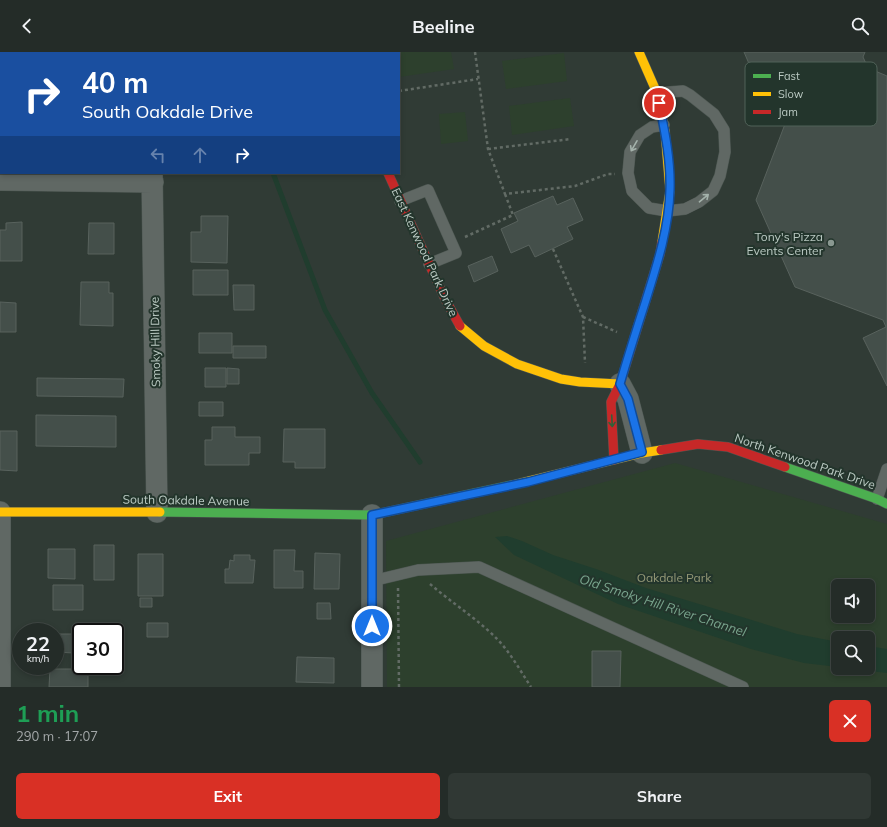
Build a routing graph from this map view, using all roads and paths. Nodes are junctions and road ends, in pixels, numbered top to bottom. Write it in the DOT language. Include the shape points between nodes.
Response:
graph roads {
  1 [pos="474,52"];
  2 [pos="640,52"];
  3 [pos="478,79"];
  4 [pos="400,91"];
  5 [pos="657,93"];
  6 [pos="664,124"];
  7 [pos="571,139"];
  8 [pos="488,149"];
  9 [pos="628,173"];
  10 [pos="388,174"];
  11 [pos="153,177"];
  12 [pos="0,180"];
  13 [pos="504,194"];
  14 [pos="400,201"];
  15 [pos="667,211"];
  16 [pos="451,243"];
  17 [pos="553,249"];
  18 [pos="429,264"];
  19 [pos="583,318"];
  20 [pos="617,332"];
  21 [pos="585,364"];
  22 [pos="620,384"];
  23 [pos="642,452"];
  24 [pos="614,460"];
  25 [pos="887,469"];
  26 [pos="876,499"];
  27 [pos="887,504"];
  28 [pos="0,512"];
  29 [pos="157,512"];
  30 [pos="372,515"];
  31 [pos="418,570"];
  32 [pos="398,575"];
  33 [pos="372,581"];
  34 [pos="0,687"];
  35 [pos="372,687"];
  36 [pos="399,687"];
  37 [pos="531,687"];
  38 [pos="743,687"];
  1 -- 3 [label="path"];
  2 -- 5 [label="street"];
  3 -- 4 [label="path"];
  3 -- 8 [label="path"];
  5 -- 6 [label="street"];
  15 -- 5 [label="lane, one-way" via="685,209 700,202 712,191 720,176 725,152 724,130 714,114 690,95 683,92"];
  6 -- 9 [label="lane, one-way" via="652,127 640,135 630,152"];
  6 -- 15 [label="street" via="670,191"];
  7 -- 8 [label="path"];
  8 -- 13 [label="path"];
  9 -- 13 [label="path" via="608,174 575,186"];
  9 -- 15 [label="lane" via="632,191 649,208"];
  10 -- 14 [label="street, East Kenwood Park Drive"];
  11 -- 12 [label="street"];
  11 -- 29 [label="street, Smoky Hill Drive"];
  13 -- 16 [label="path" via="513,215"];
  14 -- 16 [label="lane" via="428,190"];
  14 -- 18 [label="street, East Kenwood Park Drive"];
  15 -- 22 [label="street" via="660,254"];
  16 -- 18 [label="lane" via="456,253"];
  17 -- 19 [label="path"];
  18 -- 22 [label="street, East Kenwood Park Drive" via="460,326 484,346 517,364 561,379"];
  19 -- 20 [label="path"];
  19 -- 21 [label="path"];
  22 -- 23 [label="street" via="628,399"];
  22 -- 24 [label="street, one-way" via="611,402"];
  23 -- 24 [label="street, North Kenwood Park Drive"];
  23 -- 26 [label="street, North Kenwood Park Drive" via="698,444 728,447"];
  24 -- 30 [label="street, South Oakdale Avenue" via="528,482"];
  25 -- 26 [label="lane"];
  26 -- 27 [label="street, North Kenwood Park Drive"];
  28 -- 29 [label="street, South Oakdale Avenue"];
  28 -- 34 [label="street"];
  29 -- 30 [label="street, South Oakdale Avenue"];
  30 -- 33 [label="street"];
  31 -- 32 [label="lane"];
  31 -- 37 [label="path" via="430,584 499,641"];
  31 -- 38 [label="lane" via="479,567"];
  32 -- 33 [label="lane"];
  32 -- 36 [label="path"];
  33 -- 35 [label="street"];
}
